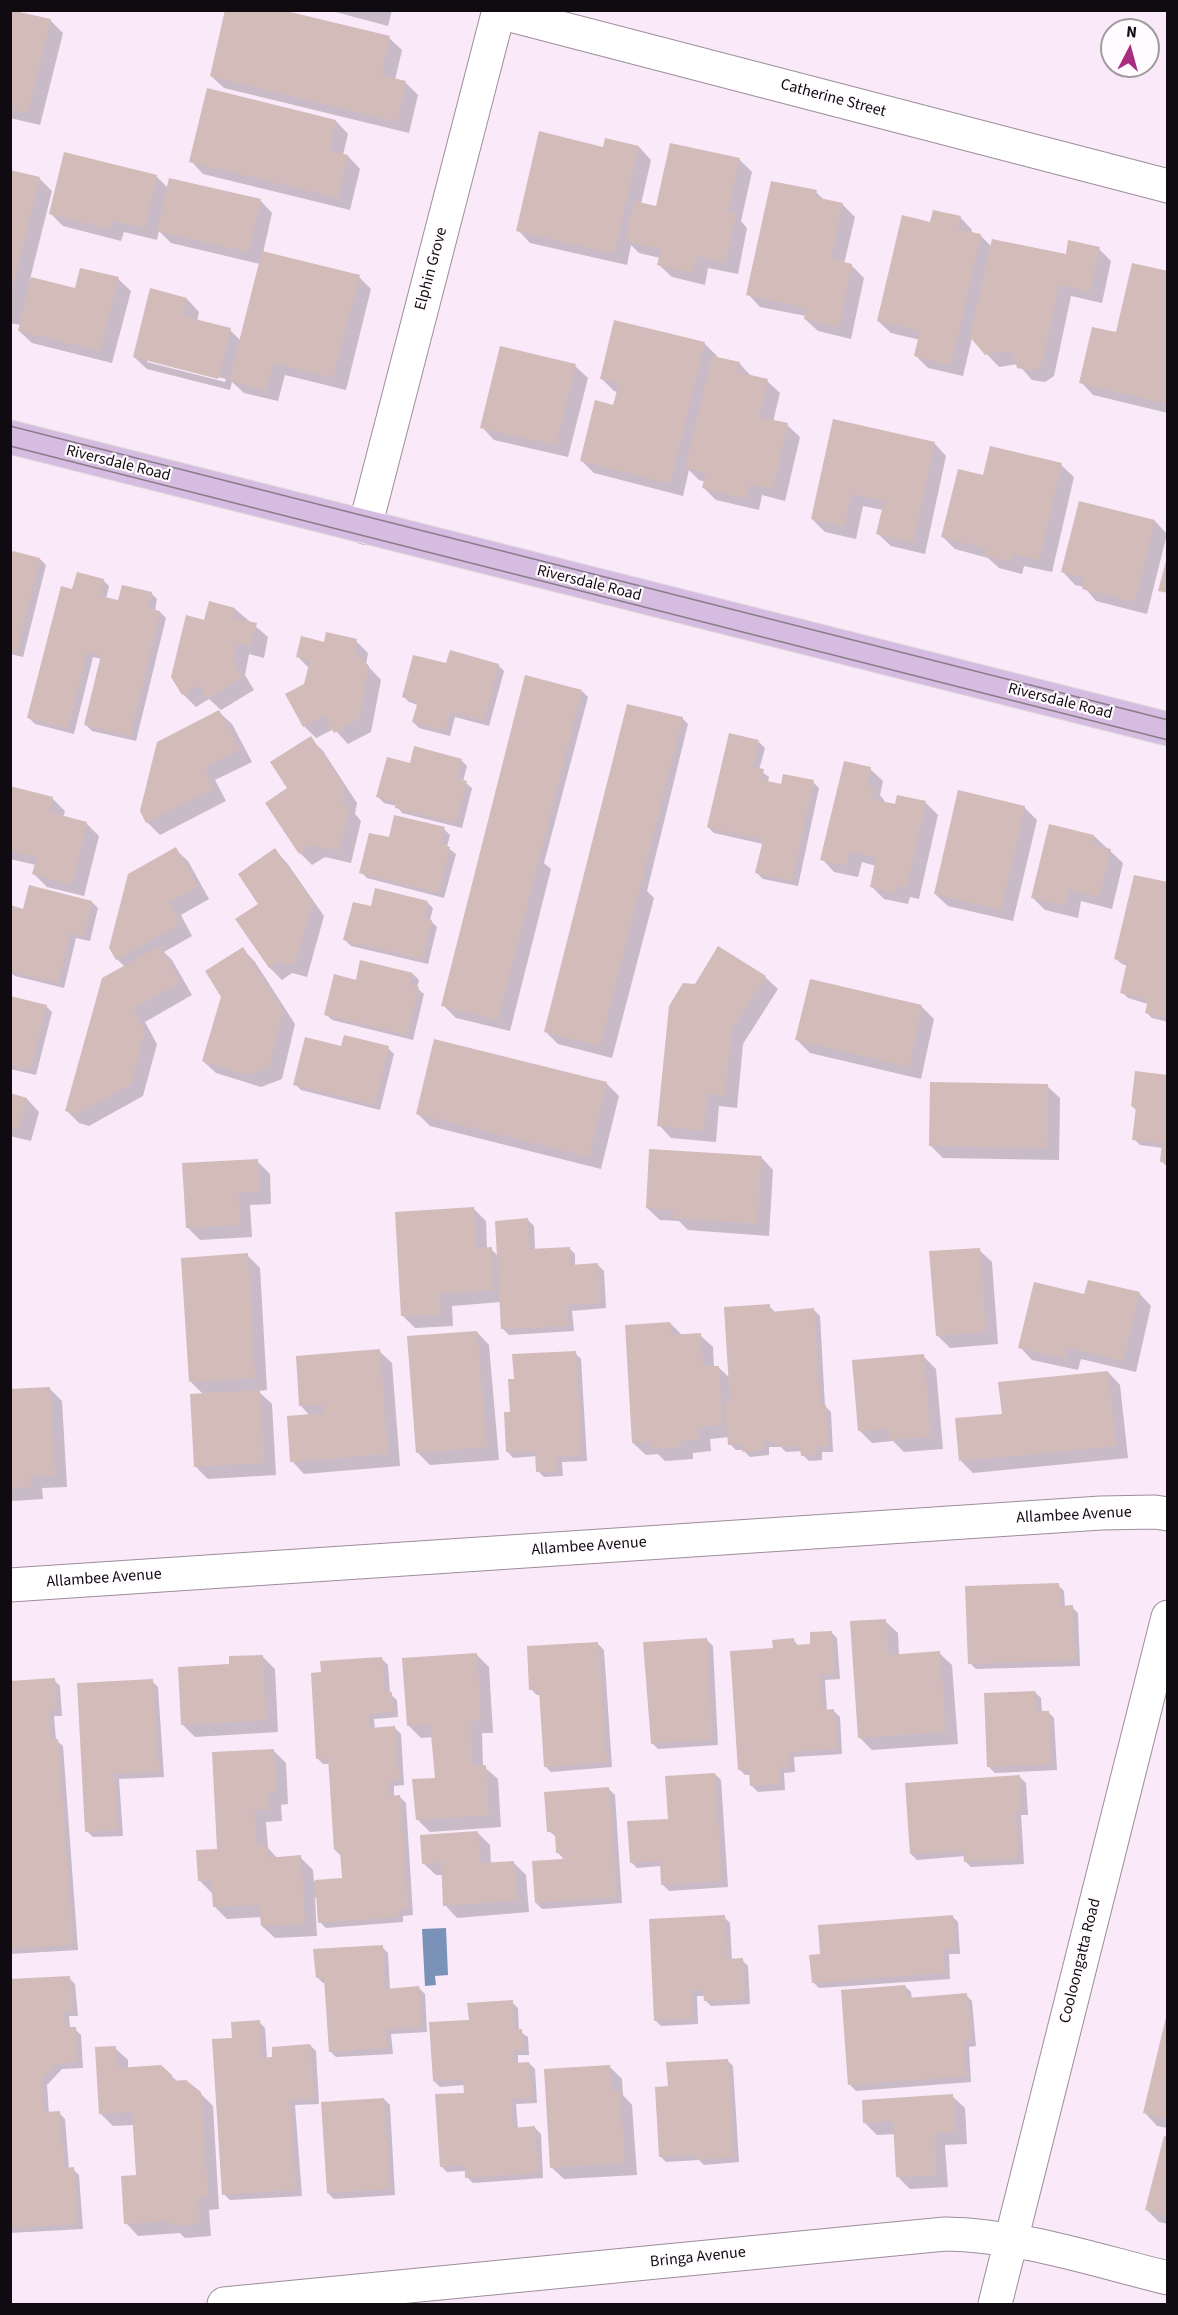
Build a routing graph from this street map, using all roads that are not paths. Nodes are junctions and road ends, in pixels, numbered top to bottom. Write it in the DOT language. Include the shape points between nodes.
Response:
graph roads {
  1 [pos="499,11"];
  2 [pos="1167,186"];
  3 [pos="10,437"];
  4 [pos="365,527"];
  5 [pos="1167,729"];
  6 [pos="1167,1514"];
  7 [pos="10,1585"];
  8 [pos="1167,1617"];
  9 [pos="1012,2239"];
  10 [pos="1167,2278"];
  11 [pos="224,2304"];
  12 [pos="995,2304"];
  1 -- 2 [label="street, Catherine Street"];
  1 -- 4 [label="street, Elphin Grove"];
  3 -- 4 [label="main road, Riversdale Road"];
  4 -- 5 [label="main road, Riversdale Road"];
  6 -- 7 [label="street, Allambee Avenue" via="1101,1513"];
  8 -- 9 [label="street, Cooloongatta Road"];
  9 -- 10 [label="street, Bringa Avenue"];
  9 -- 11 [label="street, Bringa Avenue" via="945,2234"];
  9 -- 12 [label="street, Cooloongatta Road"];
}
